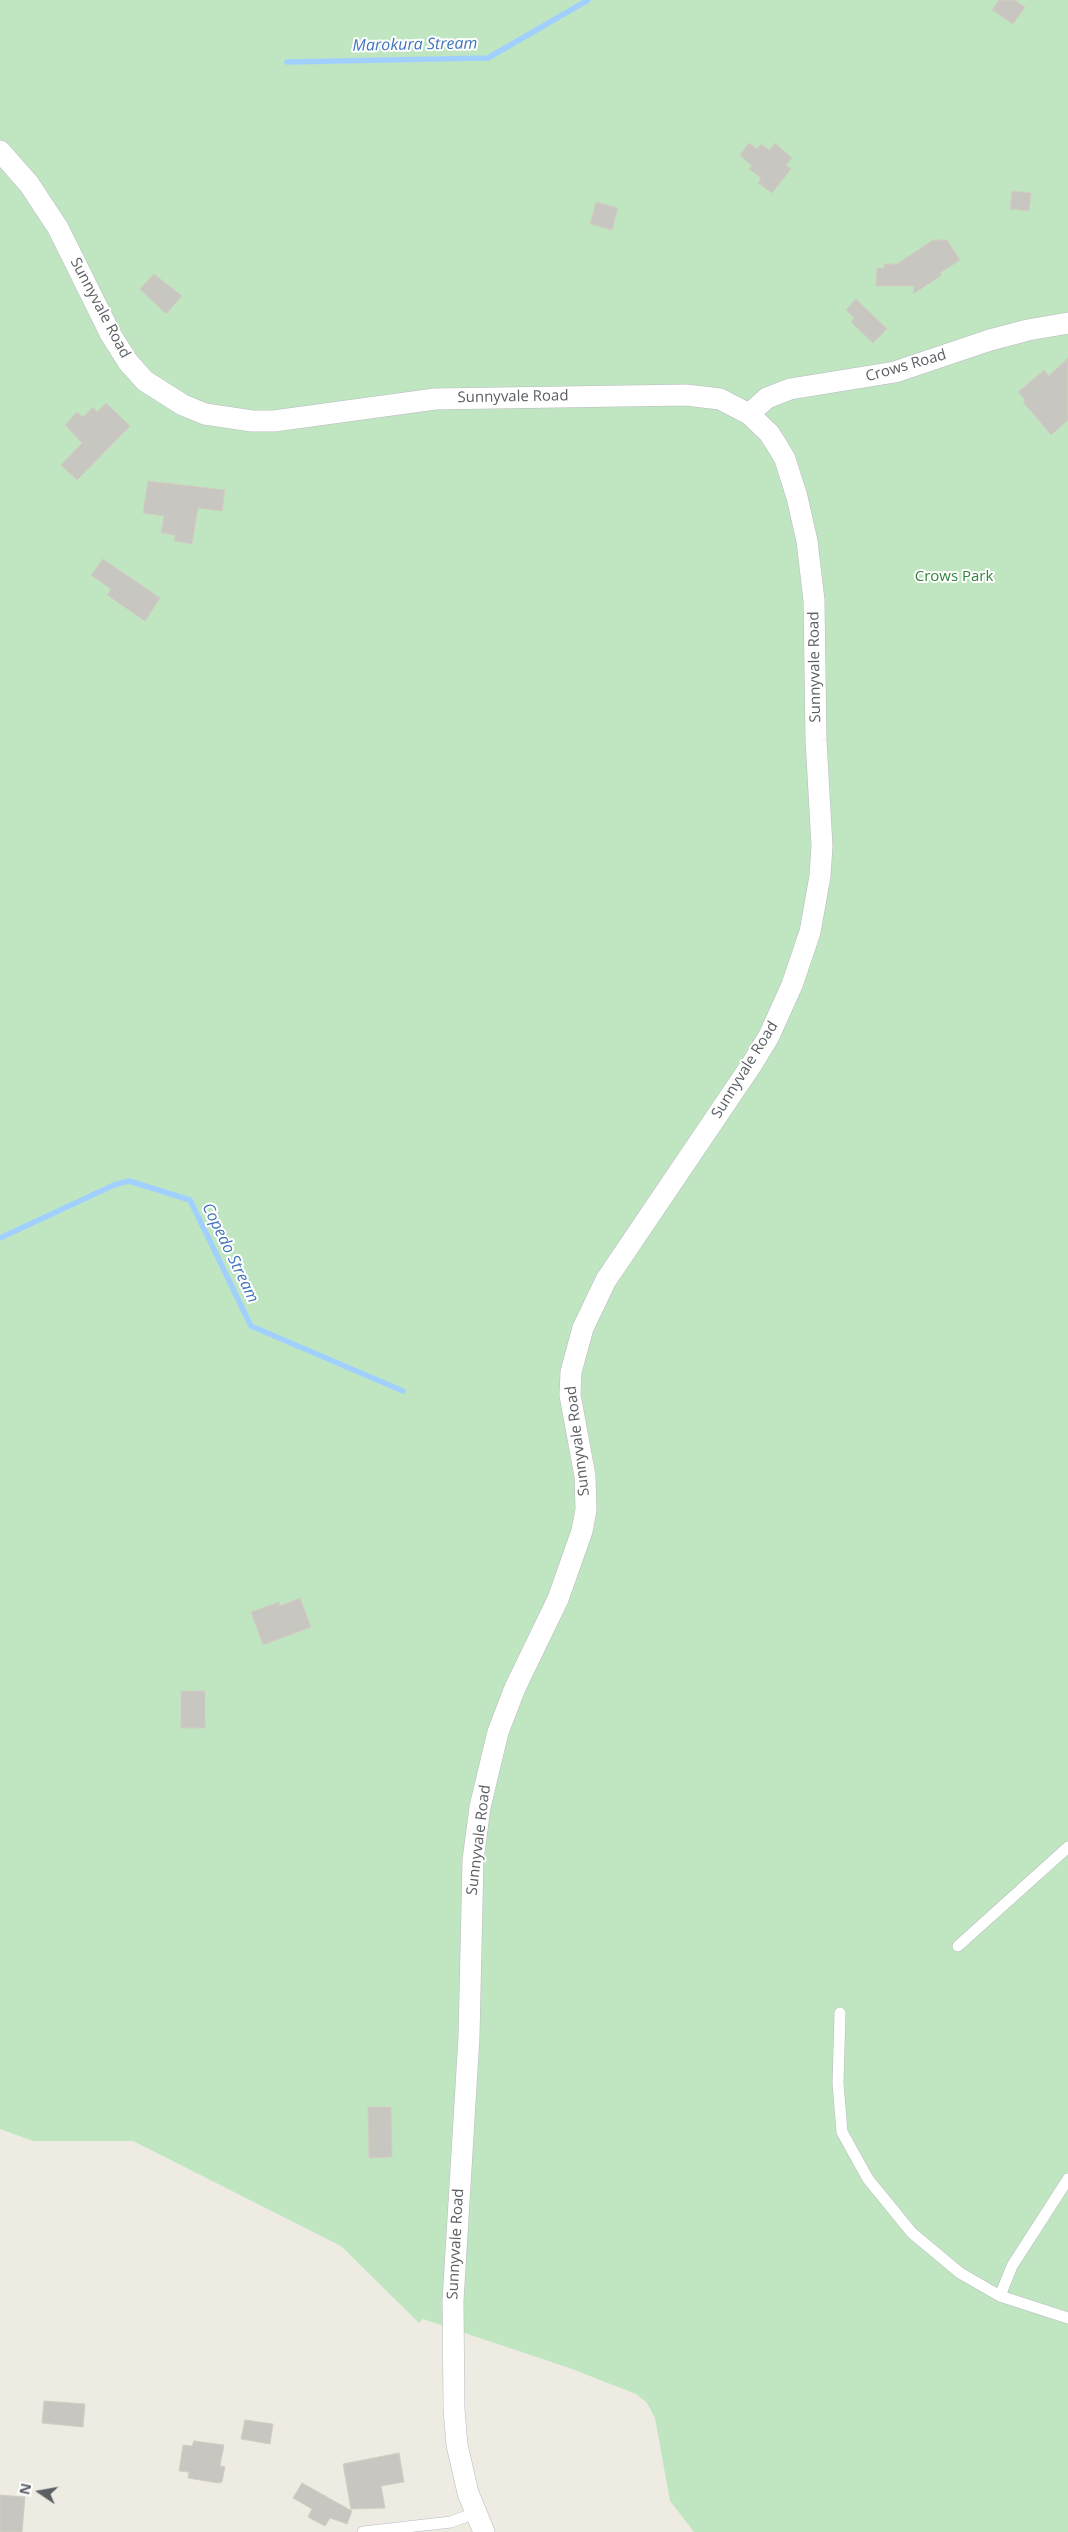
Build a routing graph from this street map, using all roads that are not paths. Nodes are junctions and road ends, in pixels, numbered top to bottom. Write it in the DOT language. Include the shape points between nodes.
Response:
graph roads {
  1 [pos="0,151"];
  2 [pos="1068,323"];
  3 [pos="749,414"];
  4 [pos="1068,1847"];
  5 [pos="958,1946"];
  6 [pos="840,2013"];
  7 [pos="1068,2179"];
  8 [pos="1000,2296"];
  9 [pos="1068,2318"];
  10 [pos="480,2523"];
  11 [pos="363,2532"];
  1 -- 3 [label="street, Sunnyvale Road" via="29,184 58,228 111,335 128,362 161,393 205,414 236,420 274,420 435,399 686,395 720,399"];
  2 -- 3 [label="street, Crows Road" via="990,340 895,372 790,389 767,398"];
  3 -- 10 [label="street, Sunnyvale Road" via="769,433 785,459 797,497 812,569 822,837 818,893 803,957 769,1036 606,1280 586,1321 575,1352 570,1395 585,1476 586,1510 582,1531 558,1599 515,1688 485,1779 473,1860 469,2036 453,2301 456,2445 461,2470"];
  4 -- 5 [label="lane"];
  6 -- 8 [label="lane" via="838,2083 842,2132 868,2179 912,2233 960,2273"];
  7 -- 8 [label="lane" via="1012,2266"];
  8 -- 9 [label="lane"];
  10 -- 11 [label="lane" via="451,2522"];
}
